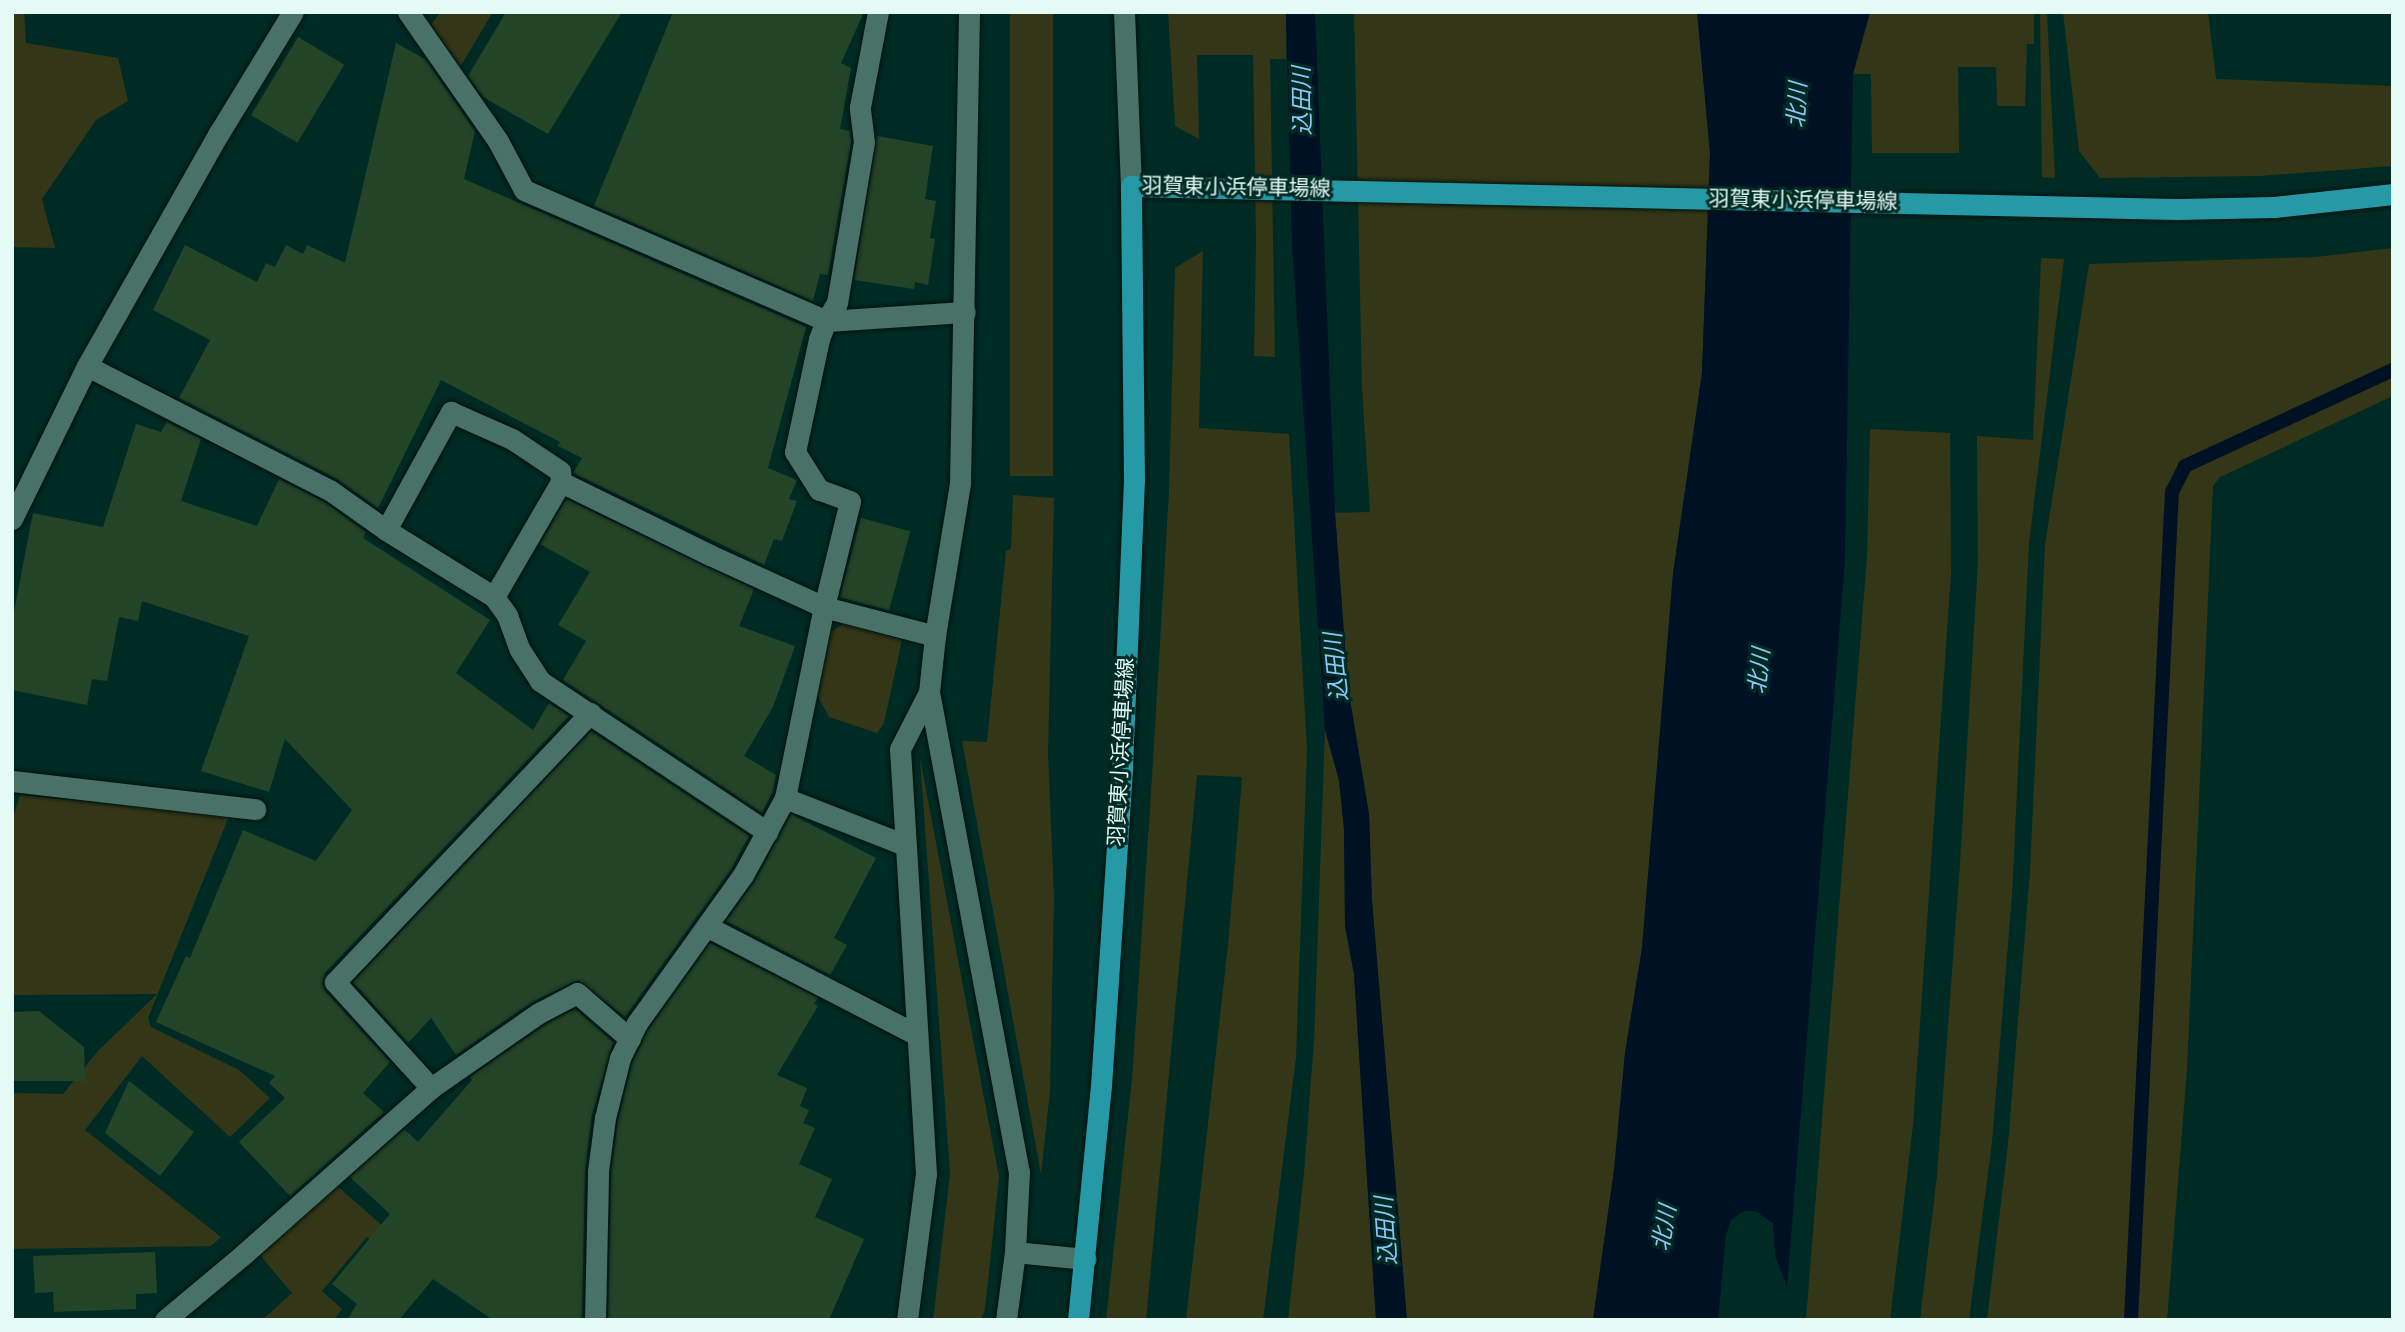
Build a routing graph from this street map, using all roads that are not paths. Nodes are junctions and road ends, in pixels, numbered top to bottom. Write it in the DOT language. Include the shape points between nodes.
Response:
graph roads {
  1 [pos="293,12"];
  2 [pos="408,12"];
  3 [pos="878,12"];
  4 [pos="968,12"];
  5 [pos="1124,12"];
  6 [pos="1131,186"];
  7 [pos="2393,194"];
  8 [pos="965,312"];
  9 [pos="826,321"];
  10 [pos="87,366"];
  11 [pos="561,482"];
  12 [pos="12,519"];
  13 [pos="386,530"];
  14 [pos="494,597"];
  15 [pos="824,607"];
  16 [pos="935,636"];
  17 [pos="929,692"];
  18 [pos="590,713"];
  19 [pos="12,781"];
  20 [pos="785,798"];
  21 [pos="255,808"];
  22 [pos="767,832"];
  23 [pos="905,845"];
  24 [pos="708,927"];
  25 [pos="917,1035"];
  26 [pos="630,1039"];
  27 [pos="431,1088"];
  28 [pos="1015,1252"];
  29 [pos="1086,1259"];
  30 [pos="165,1320"];
  31 [pos="595,1320"];
  32 [pos="907,1320"];
  33 [pos="1006,1320"];
  34 [pos="1078,1320"];
  1 -- 10 [label="street"];
  2 -- 9 [label="street" via="498,141 524,190"];
  3 -- 9 [label="street" via="860,107 864,142 837,303"];
  4 -- 8 [label="street"];
  5 -- 6 [label="street"];
  6 -- 7 [label="main road, 羽賀東小浜停車場線" via="2178,209 2274,207"];
  6 -- 29 [label="main road, 羽賀東小浜停車場線" via="1134,480 1124,725"];
  8 -- 9 [label="street"];
  8 -- 16 [label="street" via="960,483"];
  9 -- 15 [label="street" via="795,452 819,490 850,501"];
  10 -- 12 [label="street"];
  10 -- 13 [label="street" via="331,491"];
  11 -- 13 [label="street" via="560,471 512,439 451,412"];
  11 -- 14 [label="street"];
  11 -- 15 [label="street"];
  13 -- 14 [label="street"];
  14 -- 18 [label="street" via="540,681"];
  15 -- 16 [label="street"];
  15 -- 20 [label="street"];
  16 -- 17 [label="street"];
  17 -- 23 [label="street" via="900,749"];
  17 -- 28 [label="street" via="1019,1172"];
  18 -- 22 [label="street"];
  18 -- 27 [label="street" via="335,982"];
  19 -- 21 [label="street"];
  20 -- 22 [label="street"];
  20 -- 23 [label="street"];
  22 -- 24 [label="street"];
  23 -- 25 [label="street"];
  24 -- 25 [label="street"];
  24 -- 26 [label="street"];
  25 -- 32 [label="street" via="926,1174"];
  26 -- 27 [label="street" via="577,993 539,1013"];
  26 -- 31 [label="street" via="620,1058 600,1157"];
  27 -- 30 [label="street"];
  28 -- 29 [label="street"];
  28 -- 33 [label="street"];
  29 -- 34 [label="main road, 羽賀東小浜停車場線"];
}
